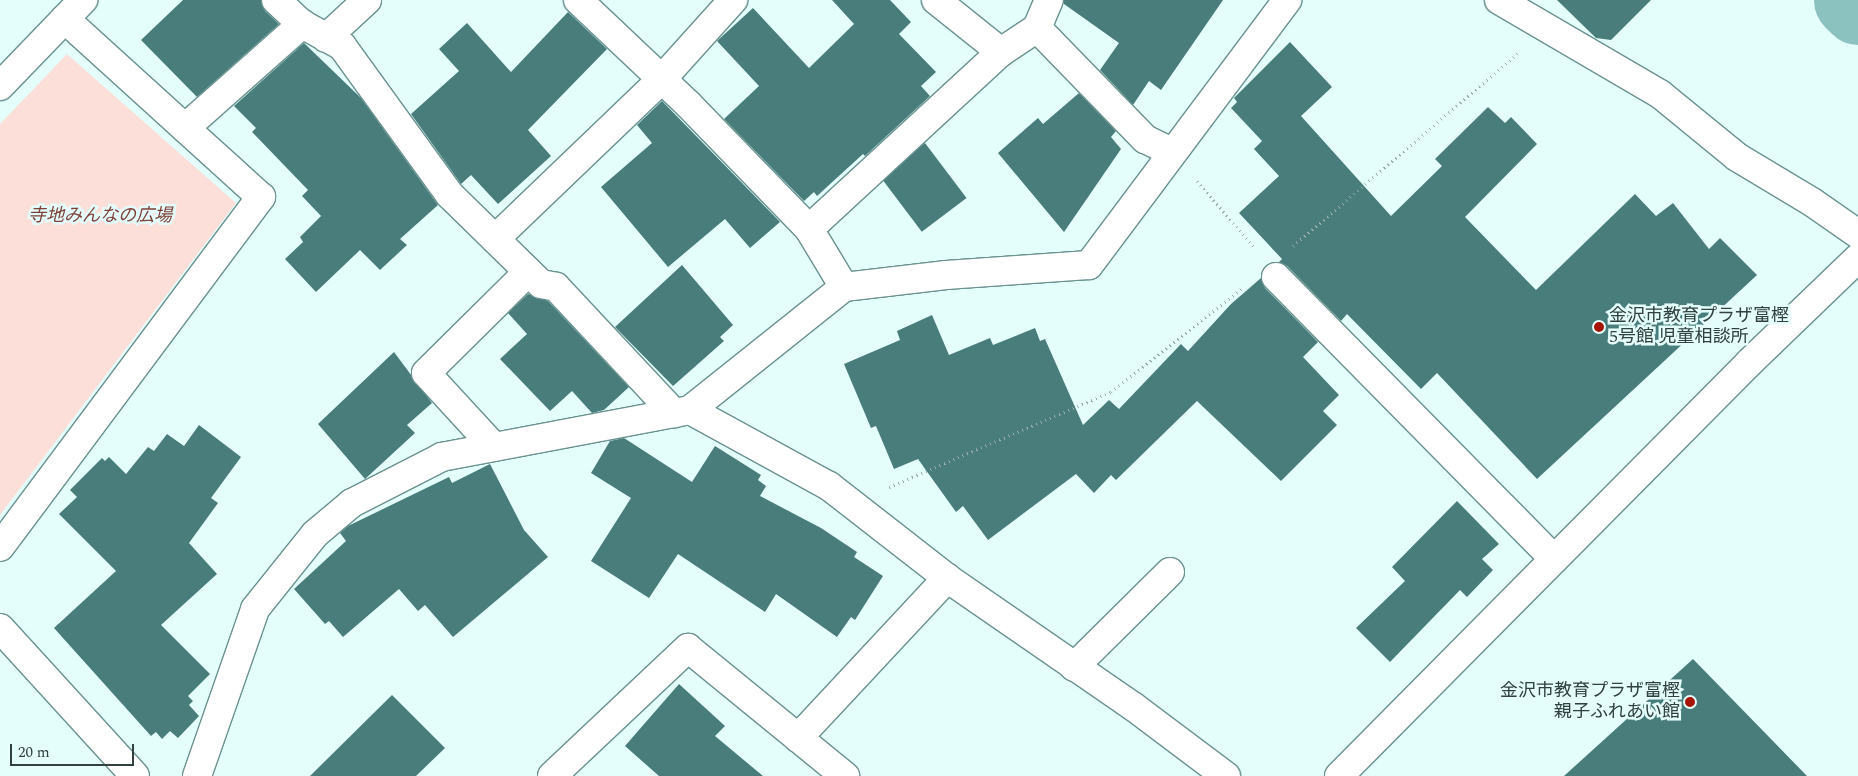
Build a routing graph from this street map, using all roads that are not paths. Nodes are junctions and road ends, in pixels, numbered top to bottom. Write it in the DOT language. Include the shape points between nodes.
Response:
graph roads {
  1 [pos="83,0"];
  2 [pos="276,0"];
  3 [pos="367,0"];
  4 [pos="578,0"];
  5 [pos="733,0"];
  6 [pos="936,0"];
  7 [pos="1049,0"];
  8 [pos="1286,0"];
  9 [pos="1499,0"];
  10 [pos="65,19"];
  11 [pos="302,24"];
  12 [pos="1037,28"];
  13 [pos="326,38"];
  14 [pos="1001,52"];
  15 [pos="661,80"];
  16 [pos="0,86"];
  17 [pos="185,128"];
  18 [pos="1172,152"];
  19 [pos="808,229"];
  20 [pos="1858,234"];
  21 [pos="495,239"];
  22 [pos="1858,258"];
  23 [pos="528,272"];
  24 [pos="1272,272"];
  25 [pos="844,287"];
  26 [pos="682,411"];
  27 [pos="494,447"];
  28 [pos="0,547"];
  29 [pos="1554,559"];
  30 [pos="1170,572"];
  31 [pos="947,578"];
  32 [pos="0,628"];
  33 [pos="1074,667"];
  34 [pos="798,738"];
  35 [pos="135,776"];
  36 [pos="197,776"];
  37 [pos="552,776"];
  38 [pos="845,776"];
  39 [pos="1226,776"];
  40 [pos="1339,776"];
  1 -- 10 [label="street"];
  2 -- 11 [label="street"];
  3 -- 13 [label="street"];
  4 -- 15 [label="street"];
  5 -- 15 [label="street"];
  6 -- 14 [label="street"];
  7 -- 12 [label="street"];
  8 -- 18 [label="street"];
  9 -- 20 [label="street" via="1660,94 1737,157"];
  10 -- 16 [label="street"];
  10 -- 17 [label="street"];
  11 -- 13 [label="street"];
  11 -- 17 [label="street"];
  12 -- 14 [label="street"];
  12 -- 18 [label="street" via="1145,139"];
  13 -- 21 [label="street" via="342,46 450,195"];
  14 -- 19 [label="street"];
  15 -- 19 [label="street"];
  15 -- 21 [label="street"];
  17 -- 28 [label="street" via="261,197"];
  18 -- 25 [label="street" via="1089,264"];
  19 -- 25 [label="street"];
  21 -- 23 [label="street"];
  22 -- 29 [label="street"];
  23 -- 26 [label="street" via="540,284 556,287"];
  23 -- 27 [label="street" via="426,372"];
  24 -- 29 [label="street"];
  25 -- 26 [label="street"];
  26 -- 27 [label="street"];
  26 -- 31 [label="street" via="829,486"];
  27 -- 36 [label="street" via="442,457 352,503 315,534 254,609"];
  29 -- 40 [label="street"];
  30 -- 33 [label="street"];
  31 -- 33 [label="street"];
  31 -- 34 [label="street"];
  32 -- 35 [label="street"];
  33 -- 39 [label="street"];
  34 -- 37 [label="street" via="688,648"];
  34 -- 38 [label="street"];
}
